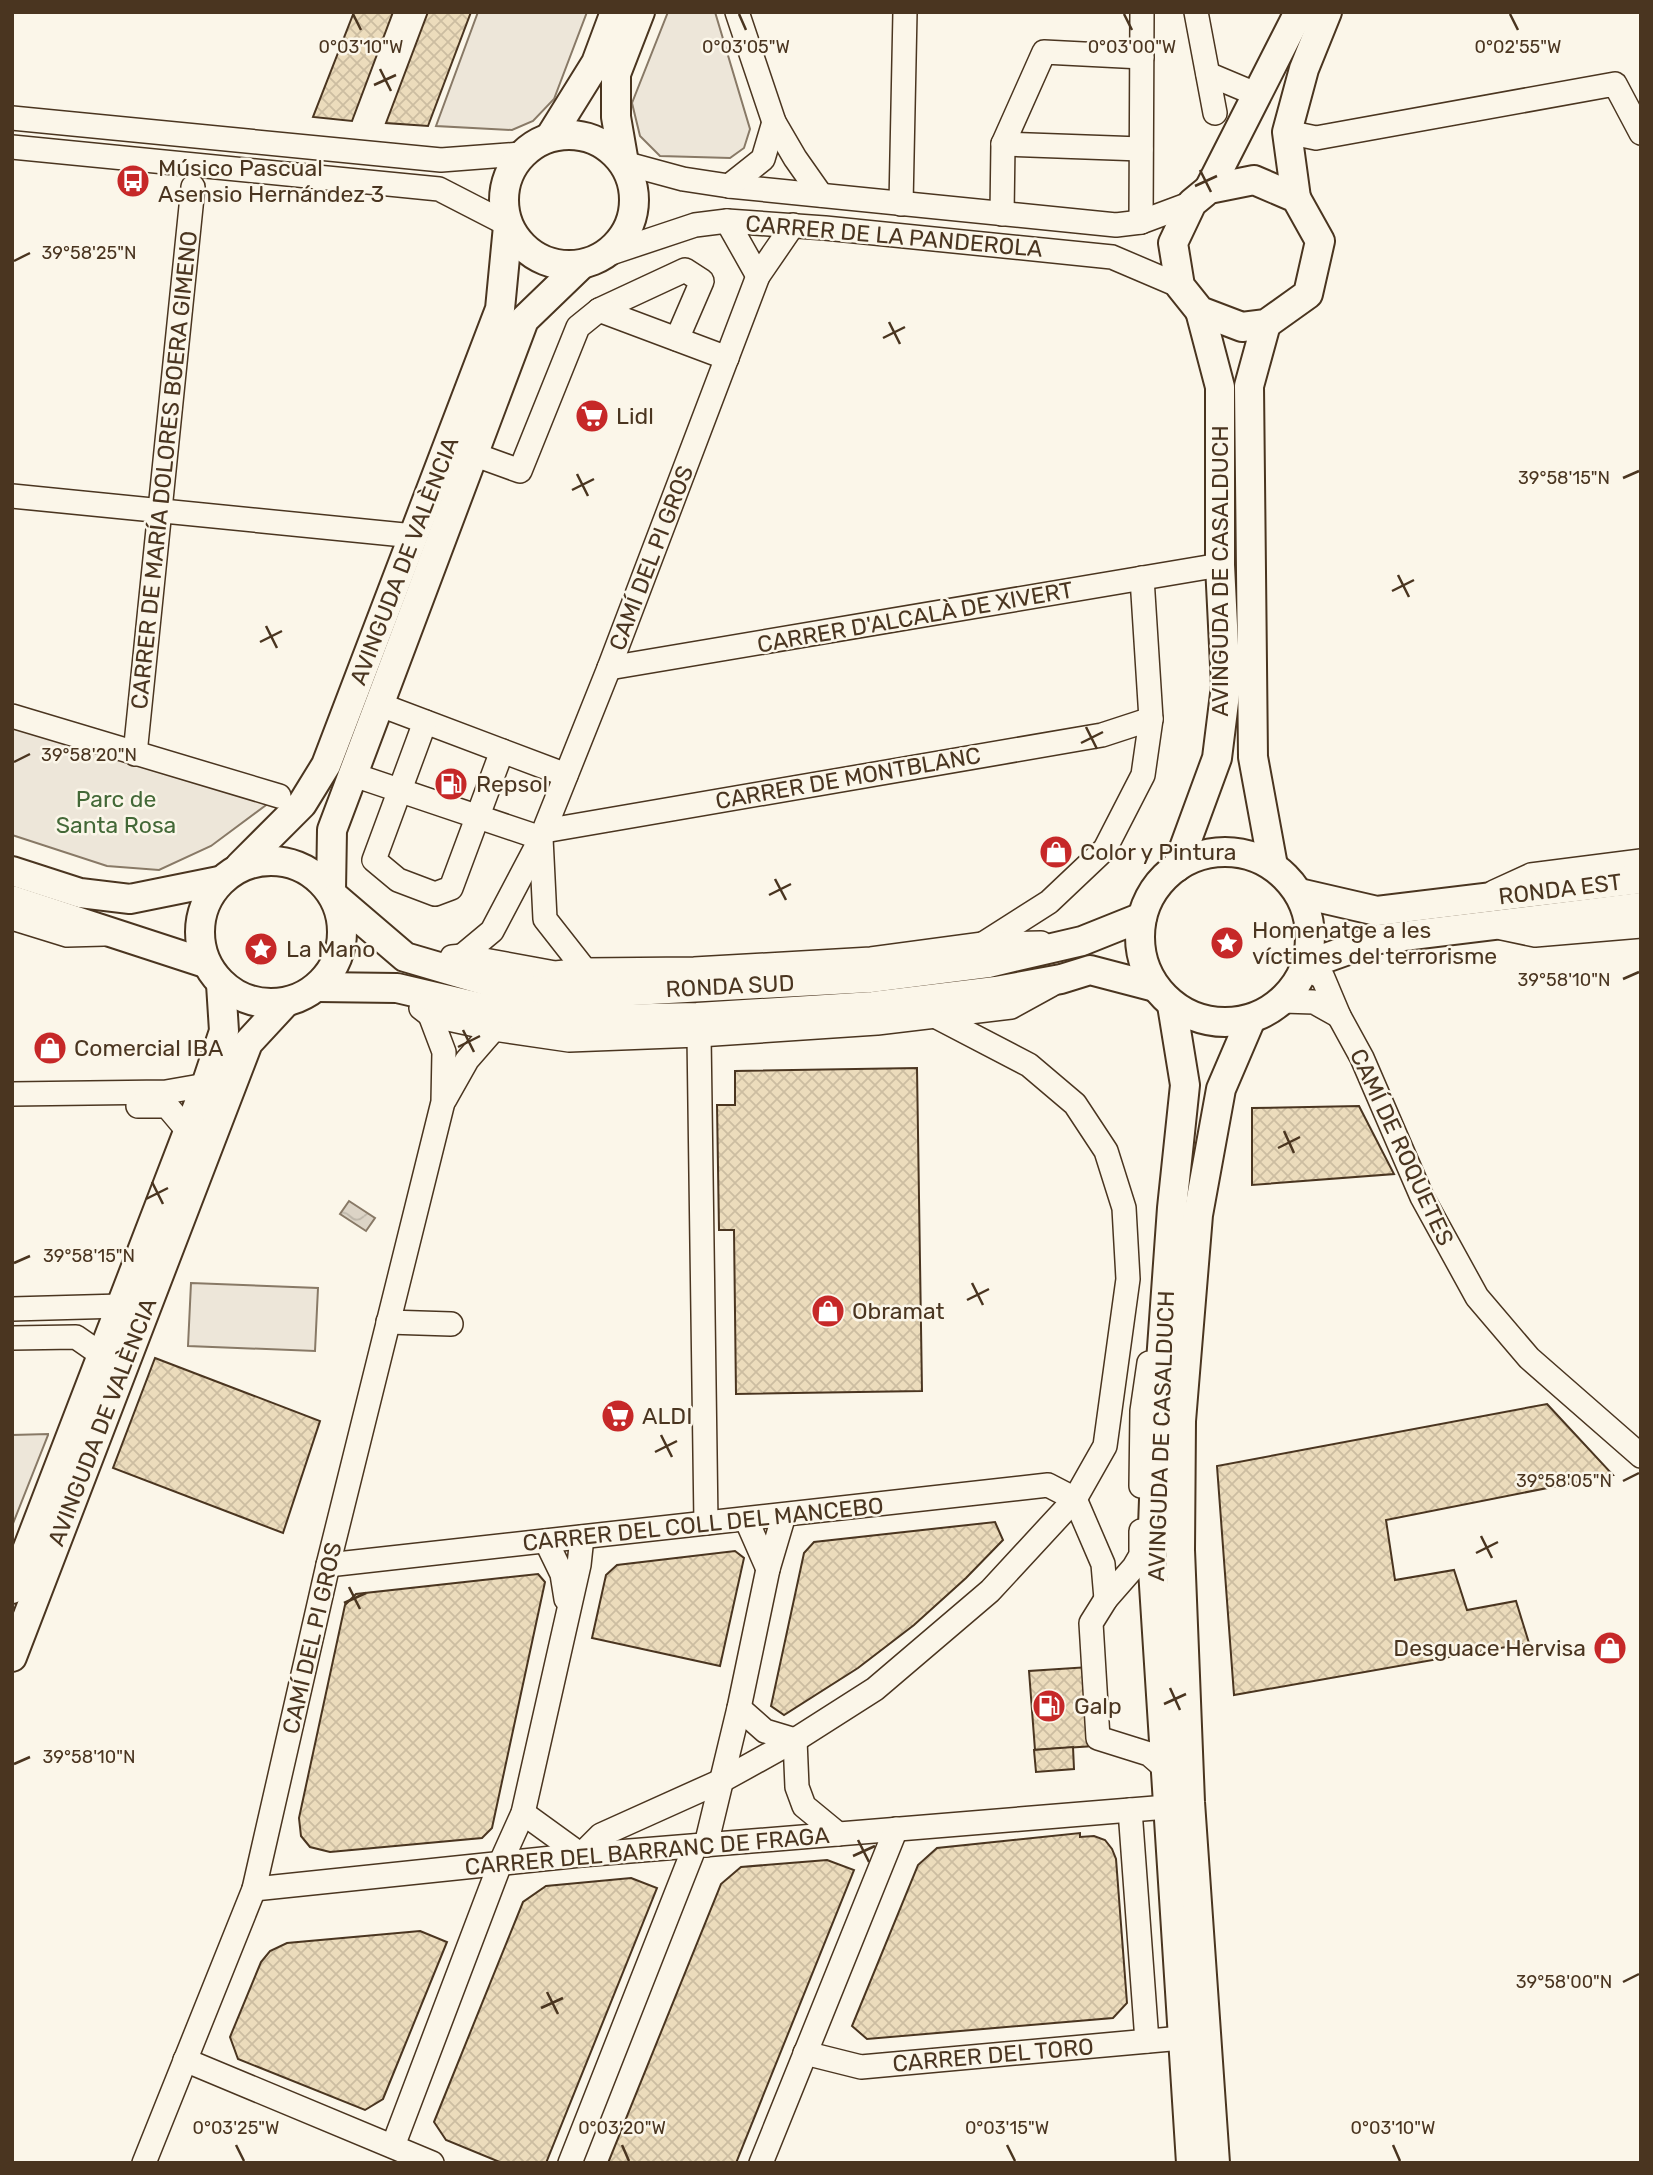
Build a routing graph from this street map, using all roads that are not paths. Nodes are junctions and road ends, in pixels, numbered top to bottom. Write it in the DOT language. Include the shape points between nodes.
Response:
graph roads {
  1 [pos="615,12"];
  2 [pos="640,12"];
  3 [pos="737,12"];
  4 [pos="905,12"];
  5 [pos="1142,12"];
  6 [pos="1196,12"];
  7 [pos="1299,12"];
  8 [pos="1327,12"];
  9 [pos="1142,57"];
  10 [pos="1208,74"];
  11 [pos="1258,95"];
  12 [pos="1215,113"];
  13 [pos="12,118"];
  14 [pos="774,122"];
  15 [pos="1287,132"];
  16 [pos="1641,133"];
  17 [pos="550,137"];
  18 [pos="1003,144"];
  19 [pos="12,147"];
  20 [pos="1141,149"];
  21 [pos="521,154"];
  22 [pos="624,163"];
  23 [pos="729,186"];
  24 [pos="193,187"];
  25 [pos="821,195"];
  26 [pos="1201,196"];
  27 [pos="1296,198"];
  28 [pos="901,204"];
  29 [pos="1002,214"];
  30 [pos="727,221"];
  31 [pos="1141,222"];
  32 [pos="507,225"];
  33 [pos="793,225"];
  34 [pos="608,254"];
  35 [pos="580,266"];
  36 [pos="758,276"];
  37 [pos="1180,286"];
  38 [pos="599,310"];
  39 [pos="1200,311"];
  40 [pos="1266,324"];
  41 [pos="677,339"];
  42 [pos="727,358"];
  43 [pos="473,454"];
  44 [pos="12,496"];
  45 [pos="159,511"];
  46 [pos="414,536"];
  47 [pos="1220,565"];
  48 [pos="1142,578"];
  49 [pos="609,668"];
  50 [pos="378,704"];
  51 [pos="12,716"];
  52 [pos="1151,719"];
  53 [pos="425,722"];
  54 [pos="502,751"];
  55 [pos="135,754"];
  56 [pos="351,774"];
  57 [pos="566,775"];
  58 [pos="400,790"];
  59 [pos="279,796"];
  60 [pos="478,816"];
  61 [pos="543,834"];
  62 [pos="1641,862"];
  63 [pos="1273,866"];
  64 [pos="1177,867"];
  65 [pos="12,871"];
  66 [pos="230,874"];
  67 [pos="1641,879"];
  68 [pos="1299,893"];
  69 [pos="333,894"];
  70 [pos="1480,898"];
  71 [pos="12,900"];
  72 [pos="1641,907"];
  73 [pos="1142,917"];
  74 [pos="12,918"];
  75 [pos="1489,925"];
  76 [pos="1641,926"];
  77 [pos="118,933"];
  78 [pos="1083,941"];
  79 [pos="983,944"];
  80 [pos="405,957"];
  81 [pos="462,957"];
  82 [pos="1306,966"];
  83 [pos="585,970"];
  84 [pos="213,973"];
  85 [pos="1061,979"];
  86 [pos="318,987"];
  87 [pos="397,988"];
  88 [pos="1163,996"];
  89 [pos="1283,1001"];
  90 [pos="285,1003"];
  91 [pos="430,1015"];
  92 [pos="935,1016"];
  93 [pos="1339,1016"];
  94 [pos="1251,1019"];
  95 [pos="494,1029"];
  96 [pos="699,1035"];
  97 [pos="206,1085"];
  98 [pos="12,1094"];
  99 [pos="443,1102"];
  100 [pos="12,1109"];
  101 [pos="188,1131"];
  102 [pos="1172,1208"];
  103 [pos="121,1306"];
  104 [pos="12,1309"];
  105 [pos="388,1322"];
  106 [pos="451,1324"];
  107 [pos="12,1338"];
  108 [pos="102,1355"];
  109 [pos="1112,1404"];
  110 [pos="1142,1411"];
  111 [pos="1641,1456"];
  112 [pos="1075,1499"];
  113 [pos="784,1515"];
  114 [pos="746,1519"];
  115 [pos="706,1523"];
  116 [pos="582,1537"];
  117 [pos="546,1541"];
  118 [pos="328,1565"];
  119 [pos="768,1569"];
  120 [pos="12,1589"];
  121 [pos="1106,1599"];
  122 [pos="567,1609"];
  123 [pos="12,1657"];
  124 [pos="739,1708"];
  125 [pos="795,1740"];
  126 [pos="1164,1767"];
  127 [pos="722,1781"];
  128 [pos="1167,1807"];
  129 [pos="1130,1810"];
  130 [pos="523,1813"];
  131 [pos="896,1829"];
  132 [pos="838,1834"];
  133 [pos="700,1846"];
  134 [pos="581,1855"];
  135 [pos="500,1864"];
  136 [pos="254,1889"];
  137 [pos="1182,2038"];
  138 [pos="1147,2041"];
  139 [pos="805,2053"];
  140 [pos="185,2060"];
  141 [pos="393,2146"];
  142 [pos="145,2162"];
  143 [pos="432,2163"];
  144 [pos="570,2163"];
  145 [pos="761,2163"];
  146 [pos="1191,2163"];
  147 [pos="1215,2163"];
  1 -- 17 [label="main road" via="596,63"];
  2 -- 22 [label="main road" via="616,74 616,117"];
  3 -- 14 [label="street, CARRER DE LA PANDEROLA"];
  4 -- 28 [label="street"];
  5 -- 9 [label="street"];
  6 -- 10 [label="street"];
  7 -- 11 [label="main road"];
  8 -- 15 [label="main road" via="1304,69"];
  9 -- 18 [label="street" via="1044,52"];
  9 -- 20 [label="street"];
  10 -- 11 [label="street"];
  10 -- 12 [label="street"];
  11 -- 26 [label="main road"];
  13 -- 21 [label="street" via="441,160"];
  14 -- 23 [label="street, CARRER DE LA PANDEROLA" via="762,159"];
  14 -- 25 [label="street, CARRER DE LA PANDEROLA"];
  15 -- 16 [label="street" via="1316,138 1615,84"];
  15 -- 27 [label="main road"];
  17 -- 21 [label="main road"];
  17 -- 22 [label="main road" via="576,134 601,142"];
  18 -- 20 [label="street"];
  18 -- 29 [label="street"];
  19 -- 32 [label="street" via="439,188"];
  20 -- 31 [label="street"];
  21 -- 32 [label="main road" via="504,187"];
  22 -- 23 [label="street, CARRER DE LA PANDEROLA"];
  22 -- 34 [label="main road" via="635,195 629,228"];
  23 -- 25 [label="street, CARRER DE LA PANDEROLA"];
  24 -- 45 [label="street, CARRER DE MARÍA DOLORES BOERA GIMENO"];
  25 -- 28 [label="street, CARRER DE LA PANDEROLA"];
  26 -- 27 [label="main road" via="1254,180"];
  26 -- 31 [label="street, CARRER DE LA PANDEROLA"];
  26 -- 37 [label="main road" via="1173,243"];
  27 -- 40 [label="main road" via="1320,241 1308,294"];
  28 -- 29 [label="street, CARRER DE LA PANDEROLA"];
  29 -- 31 [label="street, CARRER DE LA PANDEROLA" via="1116,225"];
  30 -- 33 [label="street, CARRER DE LA PANDEROLA"];
  30 -- 34 [label="street, CARRER DE LA PANDEROLA" via="695,225"];
  30 -- 36 [label="street"];
  32 -- 35 [label="main road" via="525,250 542,260"];
  32 -- 46 [label="main road, AVINGUDA DE VALÈNCIA" via="500,309"];
  33 -- 36 [label="street, CAMÍ DEL PI GROS"];
  33 -- 37 [label="street, CARRER DE LA PANDEROLA" via="1112,257"];
  34 -- 35 [label="main road"];
  35 -- 43 [label="main road, AVINGUDA DE VALÈNCIA" via="524,320"];
  36 -- 42 [label="street, CAMÍ DEL PI GROS"];
  37 -- 39 [label="main road"];
  38 -- 41 [label="street"];
  38 -- 41 [label="street" via="685,270 702,281"];
  38 -- 43 [label="street" via="578,327 520,471"];
  39 -- 40 [label="main road" via="1242,327"];
  39 -- 47 [label="main road, AVINGUDA DE CASALDUCH" via="1220,387"];
  40 -- 63 [label="main road, AVINGUDA DE CASALDUCH" via="1249,386 1253,757"];
  41 -- 42 [label="street"];
  42 -- 49 [label="street, CAMÍ DEL PI GROS"];
  43 -- 50 [label="main road, AVINGUDA DE VALÈNCIA"];
  44 -- 45 [label="street"];
  45 -- 46 [label="street"];
  45 -- 55 [label="street, CARRER DE MARÍA DOLORES BOERA GIMENO"];
  46 -- 66 [label="main road, AVINGUDA DE VALÈNCIA" via="326,765 302,804"];
  47 -- 48 [label="street, CARRER D'ALCALÀ DE XIVERT"];
  47 -- 64 [label="main road, AVINGUDA DE CASALDUCH" via="1226,686 1222,726 1217,758"];
  48 -- 49 [label="street, CARRER D'ALCALÀ DE XIVERT"];
  48 -- 52 [label="street"];
  49 -- 57 [label="street, CAMÍ DEL PI GROS"];
  50 -- 53 [label="street"];
  50 -- 56 [label="main road, AVINGUDA DE VALÈNCIA"];
  51 -- 55 [label="street"];
  52 -- 61 [label="street, CARRER DE MONTBLANC" via="1102,735"];
  52 -- 79 [label="street" via="1143,775 1105,849 1049,902"];
  53 -- 54 [label="street"];
  53 -- 58 [label="street"];
  54 -- 57 [label="street"];
  54 -- 60 [label="street"];
  55 -- 59 [label="street"];
  56 -- 58 [label="street"];
  56 -- 69 [label="main road, AVINGUDA DE VALÈNCIA" via="332,830"];
  57 -- 61 [label="street, CAMÍ DEL PI GROS"];
  58 -- 60 [label="street"];
  58 -- 60 [label="street" via="374,860 398,880 435,894 451,888"];
  60 -- 61 [label="street"];
  61 -- 81 [label="street, CAMÍ DEL PI GROS" via="492,931"];
  61 -- 83 [label="street, CAMÍ DEL PI GROS" via="545,919"];
  62 -- 70 [label="street, RONDA EST" via="1531,875"];
  63 -- 64 [label="main road" via="1242,853 1209,853"];
  63 -- 68 [label="main road"];
  64 -- 73 [label="main road" via="1153,892"];
  65 -- 66 [label="main road" via="80,892 130,900"];
  66 -- 69 [label="main road" via="273,859 306,868"];
  66 -- 84 [label="main road" via="202,915 199,934"];
  67 -- 70 [label="main road, RONDA EST"];
  68 -- 70 [label="main road, RONDA EST" via="1377,911"];
  68 -- 82 [label="main road" via="1311,931"];
  69 -- 80 [label="main road, RONDA SUD"];
  69 -- 86 [label="main road" via="344,929 338,961"];
  71 -- 77 [label="main road"];
  72 -- 75 [label="main road, RONDA EST"];
  73 -- 78 [label="main road, RONDA SUD"];
  73 -- 88 [label="main road" via="1141,955"];
  74 -- 77 [label="street" via="67,935"];
  75 -- 76 [label="street, RONDA EST" via="1535,935"];
  75 -- 82 [label="main road, RONDA EST" via="1379,939"];
  77 -- 84 [label="main road"];
  78 -- 79 [label="street"];
  78 -- 80 [label="main road, RONDA SUD" via="988,963 870,978 561,995 497,984"];
  79 -- 83 [label="street" via="871,959"];
  80 -- 81 [label="street"];
  81 -- 83 [label="street" via="555,973"];
  82 -- 89 [label="main road"];
  82 -- 93 [label="street, CAMÍ DE ROQUETES" via="1323,978"];
  84 -- 90 [label="main road" via="251,1001"];
  84 -- 97 [label="main road, AVINGUDA DE VALÈNCIA" via="225,1031"];
  85 -- 87 [label="main road, RONDA SUD" via="873,1006 566,1020 495,1011"];
  85 -- 88 [label="main road, RONDA SUD" via="1090,970"];
  85 -- 92 [label="street, RONDA SUD" via="1011,1007"];
  86 -- 87 [label="main road, RONDA SUD"];
  86 -- 90 [label="main road"];
  87 -- 91 [label="street, RONDA SUD"];
  88 -- 94 [label="main road" via="1207,1021"];
  88 -- 102 [label="main road, AVINGUDA DE CASALDUCH" via="1185,1085"];
  89 -- 93 [label="street" via="1314,1002"];
  89 -- 94 [label="main road"];
  90 -- 123 [label="main road, AVINGUDA DE VALÈNCIA" via="248,1043"];
  91 -- 95 [label="street, RONDA SUD"];
  91 -- 99 [label="street, CAMÍ DEL PI GROS" via="444,1052"];
  92 -- 96 [label="street, RONDA SUD"];
  92 -- 109 [label="street" via="1029,1065 1075,1104 1106,1151 1124,1208 1128,1279"];
  93 -- 111 [label="street, CAMÍ DE ROQUETES" via="1363,1058 1422,1197 1477,1297 1529,1358"];
  94 -- 147 [label="main road, AVINGUDA DE CASALDUCH" via="1220,1089 1198,1215 1181,1421 1180,1550 1190,1802"];
  95 -- 96 [label="street, RONDA SUD" via="569,1040"];
  95 -- 99 [label="street, CAMÍ DEL PI GROS" via="467,1060"];
  96 -- 115 [label="street"];
  97 -- 98 [label="street" via="166,1092"];
  97 -- 101 [label="main road, AVINGUDA DE VALÈNCIA"];
  99 -- 105 [label="street, CAMÍ DEL PI GROS"];
  100 -- 101 [label="street" via="167,1106"];
  101 -- 103 [label="main road, AVINGUDA DE VALÈNCIA"];
  102 -- 110 [label="street"];
  102 -- 126 [label="main road, AVINGUDA DE CASALDUCH" via="1152,1554"];
  103 -- 104 [label="street"];
  103 -- 108 [label="main road, AVINGUDA DE VALÈNCIA"];
  105 -- 106 [label="street"];
  105 -- 118 [label="street, CAMÍ DEL PI GROS"];
  107 -- 108 [label="street" via="76,1337"];
  108 -- 120 [label="main road, AVINGUDA DE VALÈNCIA"];
  109 -- 110 [label="street"];
  109 -- 112 [label="street" via="1104,1446"];
  110 -- 121 [label="street" via="1140,1555"];
  112 -- 113 [label="street, CARRER DEL COLL DEL MANCEBO" via="1048,1485"];
  112 -- 121 [label="street" via="1103,1564"];
  112 -- 125 [label="street" via="990,1591 875,1689"];
  113 -- 114 [label="street, CARRER DEL COLL DEL MANCEBO"];
  113 -- 119 [label="street"];
  114 -- 115 [label="street, CARRER DEL COLL DEL MANCEBO"];
  114 -- 119 [label="street"];
  115 -- 116 [label="street, CARRER DEL COLL DEL MANCEBO"];
  116 -- 117 [label="street, CARRER DEL COLL DEL MANCEBO"];
  116 -- 122 [label="street"];
  117 -- 118 [label="street, CARRER DEL COLL DEL MANCEBO"];
  117 -- 122 [label="street" via="562,1574"];
  118 -- 136 [label="street, CAMÍ DEL PI GROS"];
  119 -- 124 [label="street"];
  121 -- 126 [label="street" via="1091,1623 1098,1738 1149,1754"];
  122 -- 130 [label="street"];
  124 -- 125 [label="street" via="765,1731"];
  124 -- 127 [label="street"];
  125 -- 127 [label="street"];
  125 -- 132 [label="street" via="797,1787 804,1806"];
  126 -- 128 [label="main road, AVINGUDA DE CASALDUCH"];
  127 -- 133 [label="street"];
  127 -- 134 [label="street" via="601,1835"];
  128 -- 129 [label="street, CARRER DEL BARRANC DE FRAGA"];
  128 -- 137 [label="main road, AVINGUDA DE CASALDUCH"];
  129 -- 131 [label="street, CARRER DEL BARRANC DE FRAGA"];
  129 -- 138 [label="street"];
  130 -- 134 [label="street"];
  130 -- 135 [label="street"];
  131 -- 132 [label="street, CARRER DEL BARRANC DE FRAGA"];
  131 -- 139 [label="street"];
  132 -- 133 [label="street, CARRER DEL BARRANC DE FRAGA"];
  133 -- 134 [label="street, CARRER DEL BARRANC DE FRAGA"];
  133 -- 144 [label="street"];
  134 -- 135 [label="street, CARRER DEL BARRANC DE FRAGA"];
  135 -- 136 [label="street, CARRER DEL BARRANC DE FRAGA"];
  135 -- 141 [label="street"];
  136 -- 140 [label="street, CAMÍ DEL PI GROS"];
  137 -- 138 [label="street, CARRER DEL TORO"];
  137 -- 146 [label="main road, AVINGUDA DE CASALDUCH"];
  138 -- 139 [label="street, CARRER DEL TORO" via="861,2067"];
  139 -- 145 [label="street"];
  140 -- 141 [label="street"];
  140 -- 142 [label="street, CAMÍ DEL PI GROS"];
  141 -- 143 [label="street"];
}
